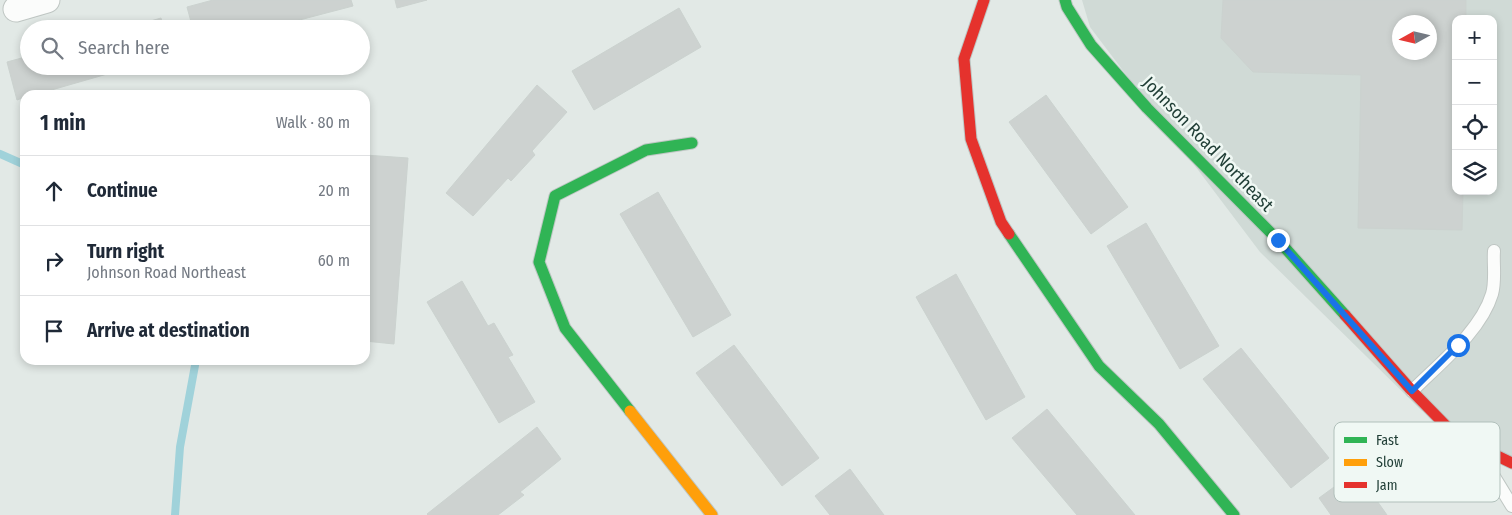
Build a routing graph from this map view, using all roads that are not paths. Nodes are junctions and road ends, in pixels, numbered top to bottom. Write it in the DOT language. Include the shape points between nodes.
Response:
graph roads {
  1 [pos="47,0"];
  2 [pos="984,0"];
  3 [pos="1065,0"];
  4 [pos="16,9"];
  5 [pos="692,143"];
  6 [pos="1494,251"];
  7 [pos="1412,391"];
  8 [pos="1442,422"];
  9 [pos="1500,457"];
  10 [pos="1512,463"];
  11 [pos="1500,487"];
  12 [pos="1512,506"];
  13 [pos="712,515"];
  14 [pos="1234,515"];
  1 -- 4 [label="street"];
  2 -- 14 [label="street" via="964,59 972,139 1001,222 1099,366 1159,424"];
  3 -- 7 [label="street, Johnson Road Northeast" via="1091,45 1147,108 1278,240"];
  5 -- 13 [label="street" via="646,150 555,196 539,262 566,328"];
  6 -- 7 [label="lane" via="1493,292 1482,316"];
  7 -- 8 [label="street, Johnson Road Northeast"];
  9 -- 10 [label="street, Johnson Road Northeast"];
  11 -- 12 [label="lane"];
}
